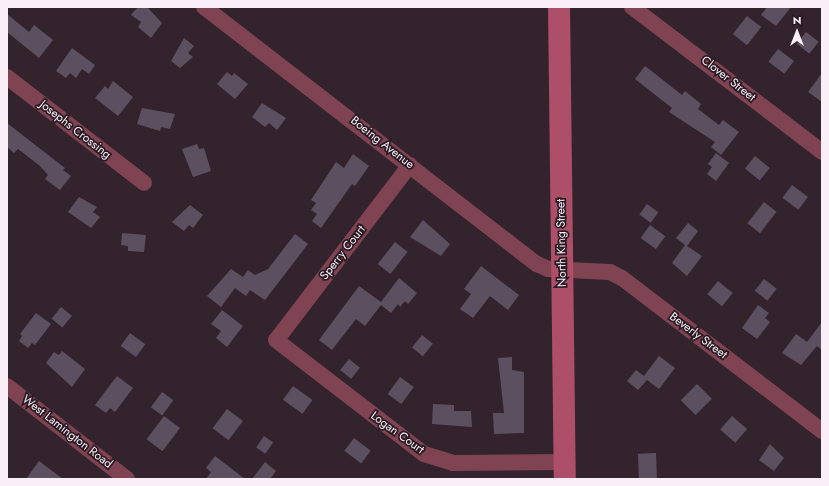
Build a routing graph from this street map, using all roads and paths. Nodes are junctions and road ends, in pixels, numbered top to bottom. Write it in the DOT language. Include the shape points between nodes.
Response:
graph roads {
  1 [pos="204,7"];
  2 [pos="559,7"];
  3 [pos="632,7"];
  4 [pos="7,77"];
  5 [pos="822,152"];
  6 [pos="410,165"];
  7 [pos="144,183"];
  8 [pos="563,270"];
  9 [pos="276,340"];
  10 [pos="7,386"];
  11 [pos="822,431"];
  12 [pos="565,470"];
  13 [pos="127,479"];
  1 -- 6 [label="street, Boeing Avenue"];
  2 -- 8 [label="main road, North King Street"];
  3 -- 5 [label="street, Clover Street"];
  4 -- 7 [label="street, Josephs Crossing"];
  6 -- 8 [label="street, Boeing Avenue" via="537,264"];
  6 -- 9 [label="street, Sperry Court"];
  8 -- 11 [label="street, Beverly Street" via="601,270 622,278"];
  8 -- 12 [label="main road, North King Street"];
  9 -- 12 [label="street, Logan Court" via="424,454 453,463"];
  10 -- 13 [label="street, West Lamington Road"];
}
